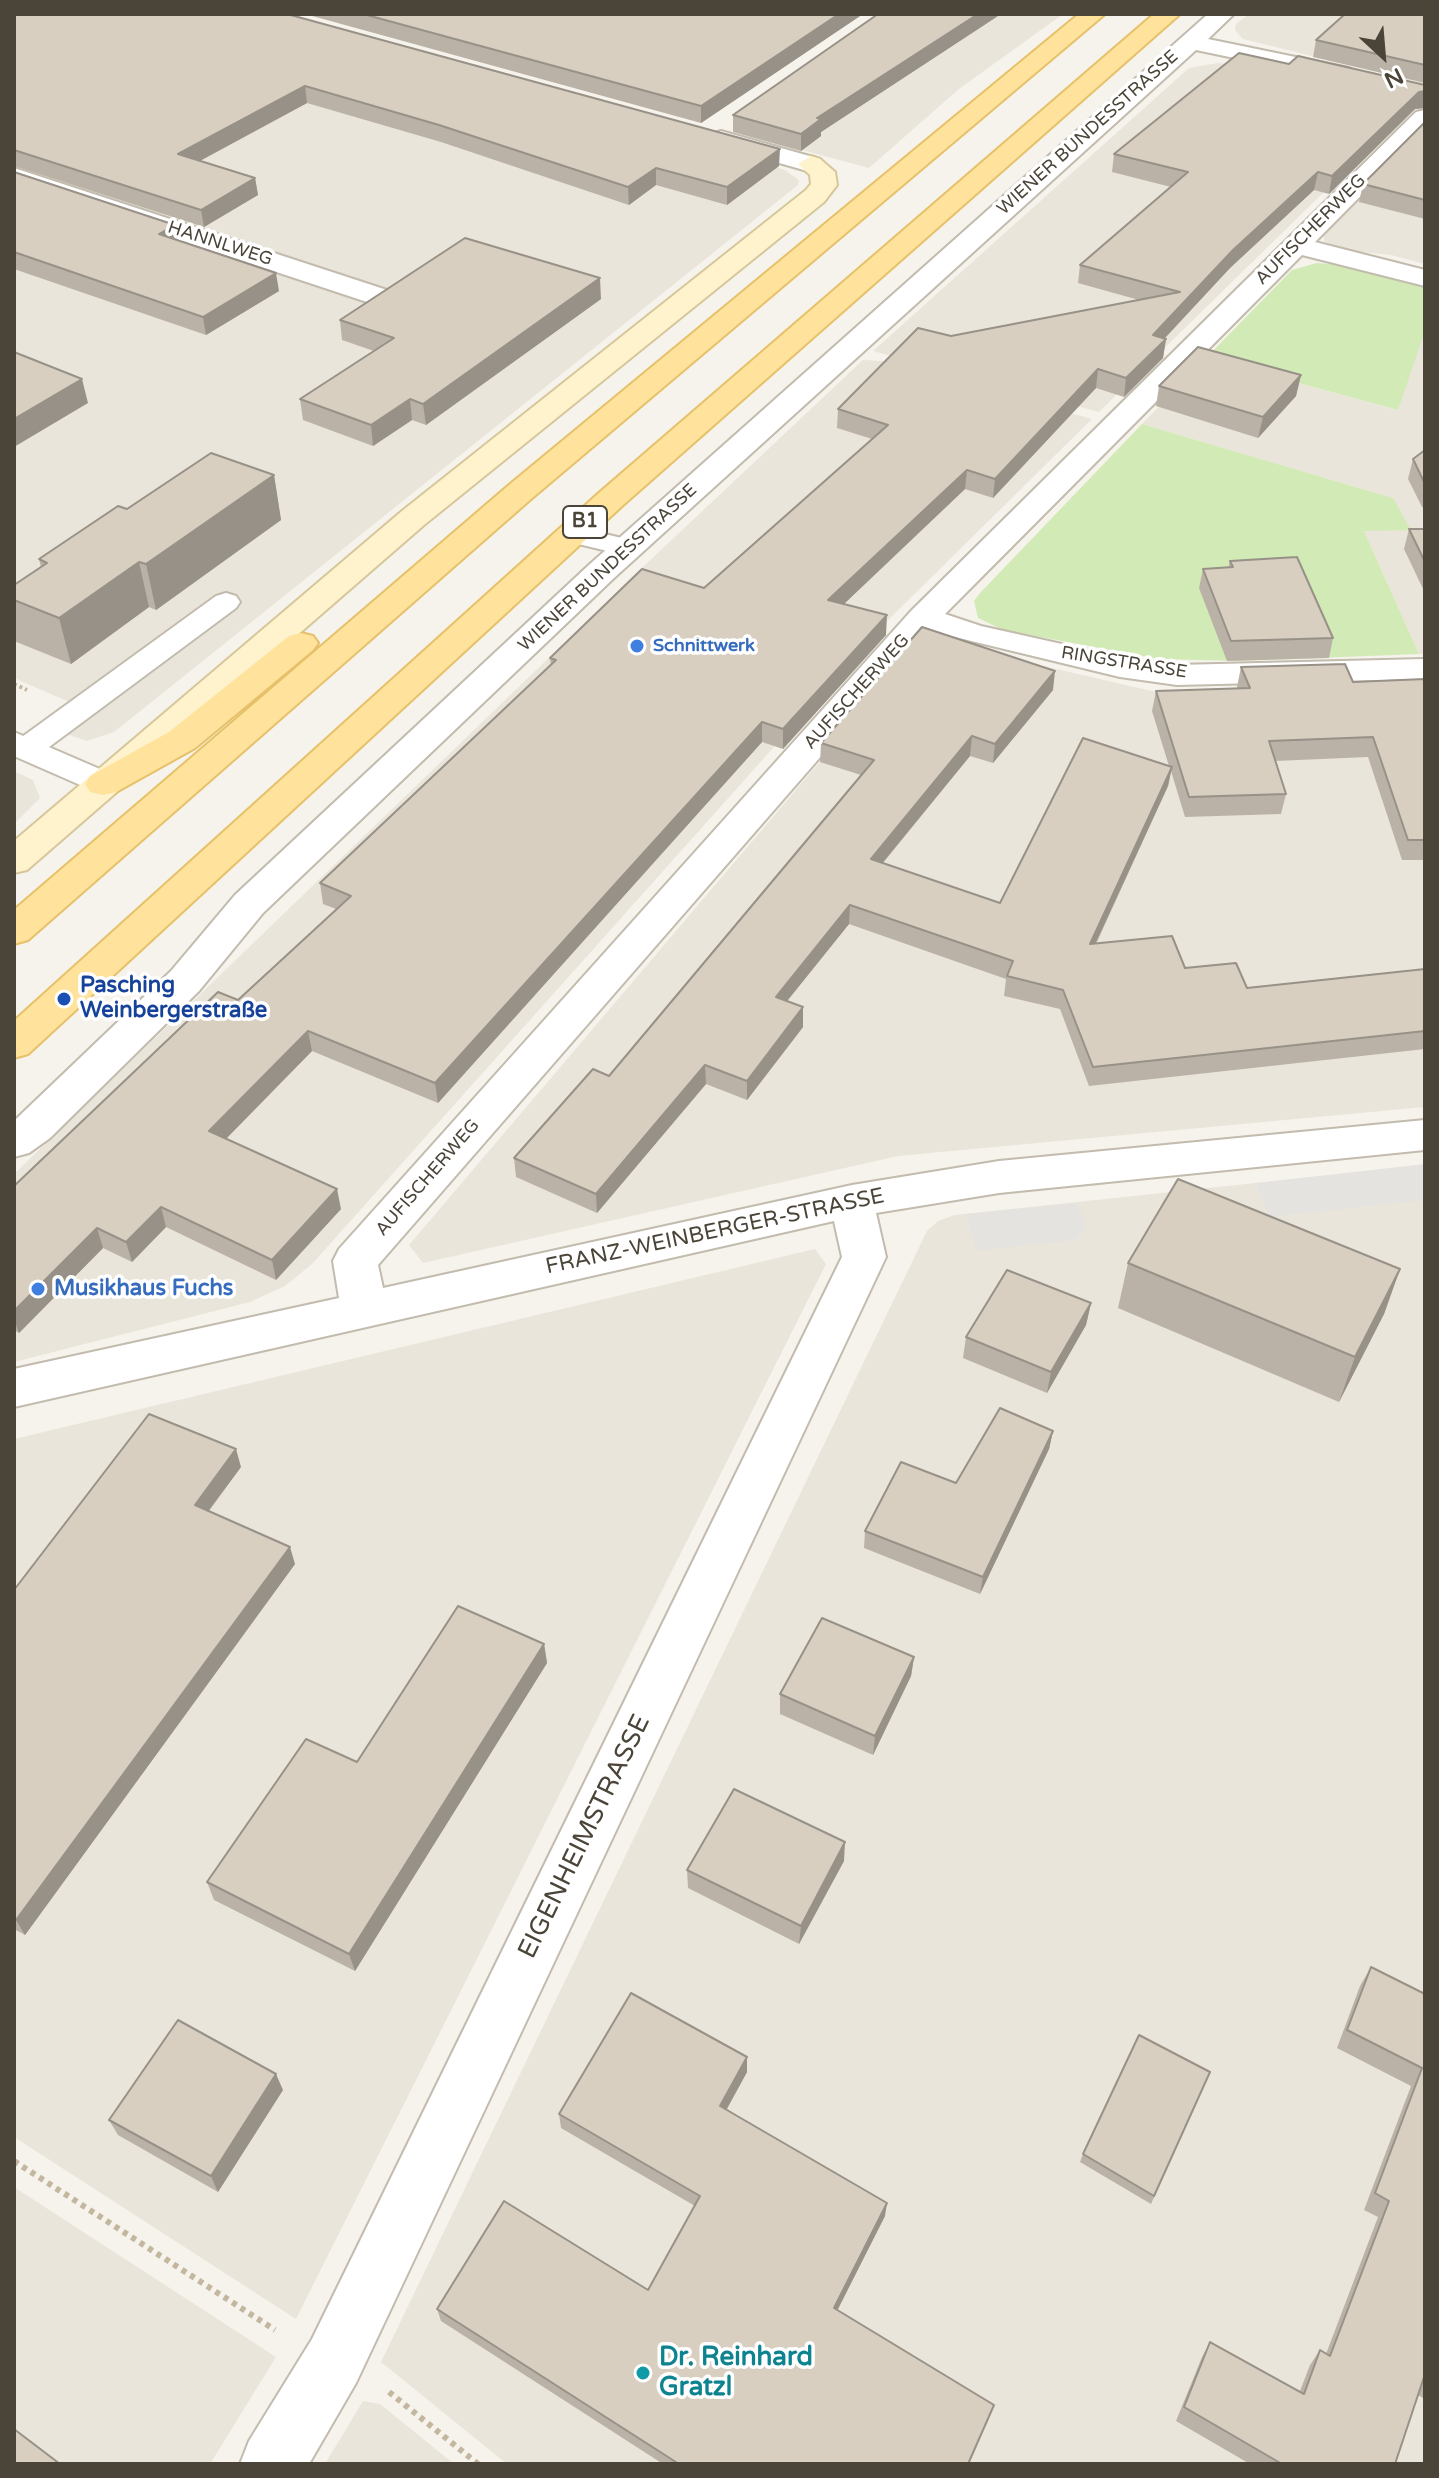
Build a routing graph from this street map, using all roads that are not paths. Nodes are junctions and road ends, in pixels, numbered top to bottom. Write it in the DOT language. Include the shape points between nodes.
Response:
graph roads {
  1 [pos="1093,14"];
  2 [pos="1168,14"];
  3 [pos="1222,14"];
  4 [pos="1190,42"];
  5 [pos="1377,80"];
  6 [pos="733,117"];
  7 [pos="1425,117"];
  8 [pos="14,176"];
  9 [pos="1297,245"];
  10 [pos="1425,278"];
  11 [pos="380,297"];
  12 [pos="520,492"];
  13 [pos="572,534"];
  14 [pos="628,548"];
  15 [pos="226,602"];
  16 [pos="923,618"];
  17 [pos="1425,669"];
  18 [pos="20,746"];
  19 [pos="103,784"];
  20 [pos="14,861"];
  21 [pos="14,931"];
  22 [pos="14,1044"];
  23 [pos="1425,1135"];
  24 [pos="14,1142"];
  25 [pos="852,1201"];
  26 [pos="364,1309"];
  27 [pos="14,1388"];
  28 [pos="272,2464"];
  1 -- 12 [label="main road"];
  2 -- 13 [label="main road, WIENER BUNDESSTRASSE / B1"];
  3 -- 4 [label="street, WIENER BUNDESSTRASSE"];
  4 -- 5 [label="street"];
  4 -- 14 [label="street, WIENER BUNDESSTRASSE"];
  6 -- 19 [label="street" via="699,133 811,164 822,172 824,185 815,196 413,518"];
  7 -- 9 [label="street, AUFISCHERWEG"];
  8 -- 11 [label="street, HANNLWEG"];
  9 -- 10 [label="street"];
  9 -- 16 [label="street, AUFISCHERWEG"];
  12 -- 19 [label="main road" via="402,562 182,740"];
  12 -- 21 [label="main road"];
  13 -- 14 [label="lane"];
  13 -- 22 [label="main road, WIENER BUNDESSTRASSE / B1"];
  14 -- 24 [label="street, WIENER BUNDESSTRASSE" via="249,904 185,981"];
  15 -- 18 [label="lane"];
  16 -- 17 [label="street, RINGSTRASSE" via="972,634 1177,675"];
  16 -- 26 [label="street, AUFISCHERWEG" via="355,1261"];
  18 -- 19 [label="street"];
  19 -- 20 [label="street"];
  23 -- 25 [label="street, FRANZ-WEINBERGER-STRASSE" via="999,1177"];
  25 -- 26 [label="street, FRANZ-WEINBERGER-STRASSE"];
  25 -- 28 [label="street, EIGENHEIMSTRASSE" via="864,1257 334,2361"];
  26 -- 27 [label="street, FRANZ-WEINBERGER-STRASSE"];
}
